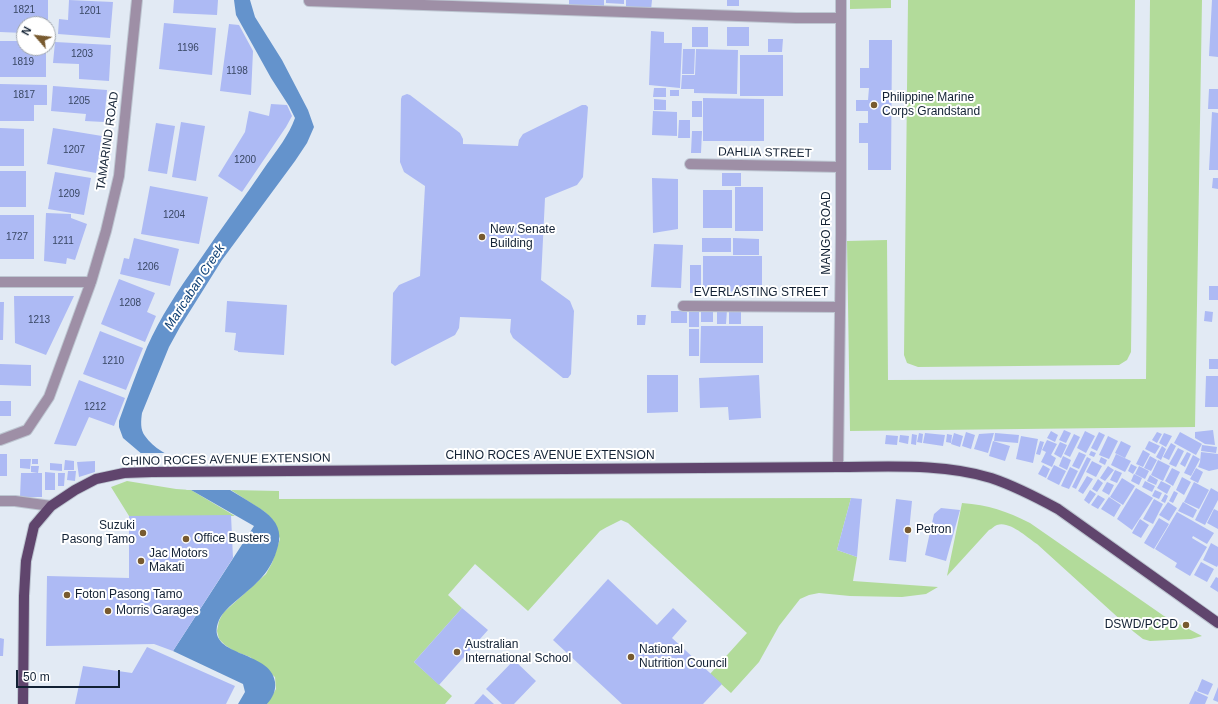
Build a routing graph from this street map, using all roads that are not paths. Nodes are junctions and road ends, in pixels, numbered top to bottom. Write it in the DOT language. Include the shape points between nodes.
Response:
graph roads {
  1 [pos="137,0"];
  2 [pos="841,0"];
  3 [pos="309,1"];
  4 [pos="386,2"];
  5 [pos="841,18"];
  6 [pos="690,164"];
  7 [pos="840,167"];
  8 [pos="0,282"];
  9 [pos="91,282"];
  10 [pos="683,306"];
  11 [pos="840,307"];
  12 [pos="0,440"];
  13 [pos="838,467"];
  14 [pos="0,501"];
  15 [pos="51,506"];
  16 [pos="1218,623"];
  17 [pos="23,704"];
  1 -- 9 [label="street, TAMARIND ROAD" via="119,176"];
  2 -- 5 [label="street, MANGO ROAD"];
  3 -- 4 [label="street"];
  4 -- 5 [label="street"];
  5 -- 7 [label="street, MANGO ROAD"];
  6 -- 7 [label="street, DAHLIA STREET"];
  7 -- 11 [label="street, MANGO ROAD"];
  8 -- 9 [label="street"];
  9 -- 12 [label="street, TAMARIND ROAD" via="49,397 27,430"];
  10 -- 11 [label="street, EVERLASTING STREET"];
  11 -- 13 [label="street, MANGO ROAD"];
  13 -- 15 [label="main road, CHINO ROCES AVENUE EXTENSION" via="124,473 96,479"];
  13 -- 16 [label="main road, CHINO ROCES AVENUE EXTENSION" via="950,470 989,478 1023,490 1058,509"];
  14 -- 15 [label="street"];
  15 -- 17 [label="main road, CHINO ROCES AVENUE EXTENSION" via="34,526 26,561"];
}
